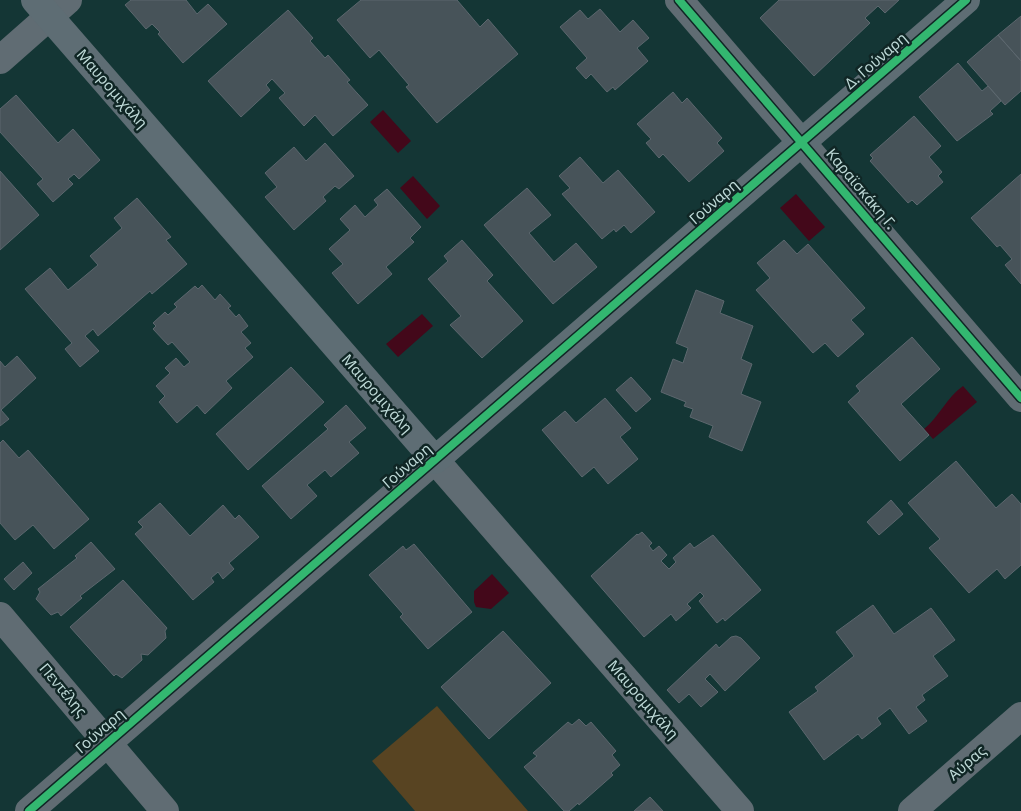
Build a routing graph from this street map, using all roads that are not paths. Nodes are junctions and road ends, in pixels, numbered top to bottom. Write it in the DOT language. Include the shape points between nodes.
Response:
graph roads {
  1 [pos="679,0"];
  2 [pos="966,0"];
  3 [pos="50,6"];
  4 [pos="0,60"];
  5 [pos="803,143"];
  6 [pos="1021,398"];
  7 [pos="435,460"];
  8 [pos="0,616"];
  9 [pos="1021,716"];
  10 [pos="108,743"];
  11 [pos="29,811"];
  12 [pos="165,811"];
  13 [pos="740,811"];
  14 [pos="912,811"];
  1 -- 5 [label="street, Καραϊσκάκη Γ."];
  2 -- 5 [label="street, Δ. Γούναρη"];
  3 -- 4 [label="street"];
  3 -- 7 [label="street, Μαυρομιχάλη"];
  5 -- 6 [label="street, Καραϊσκάκη Γ."];
  5 -- 7 [label="street, Γούναρη"];
  7 -- 10 [label="street, Γούναρη"];
  7 -- 13 [label="street, Μαυρομιχάλη"];
  8 -- 10 [label="street, Πεντέλης"];
  9 -- 14 [label="street, Αύρας"];
  10 -- 11 [label="street, Γούναρη"];
  10 -- 12 [label="street, Πεντέλης"];
}
